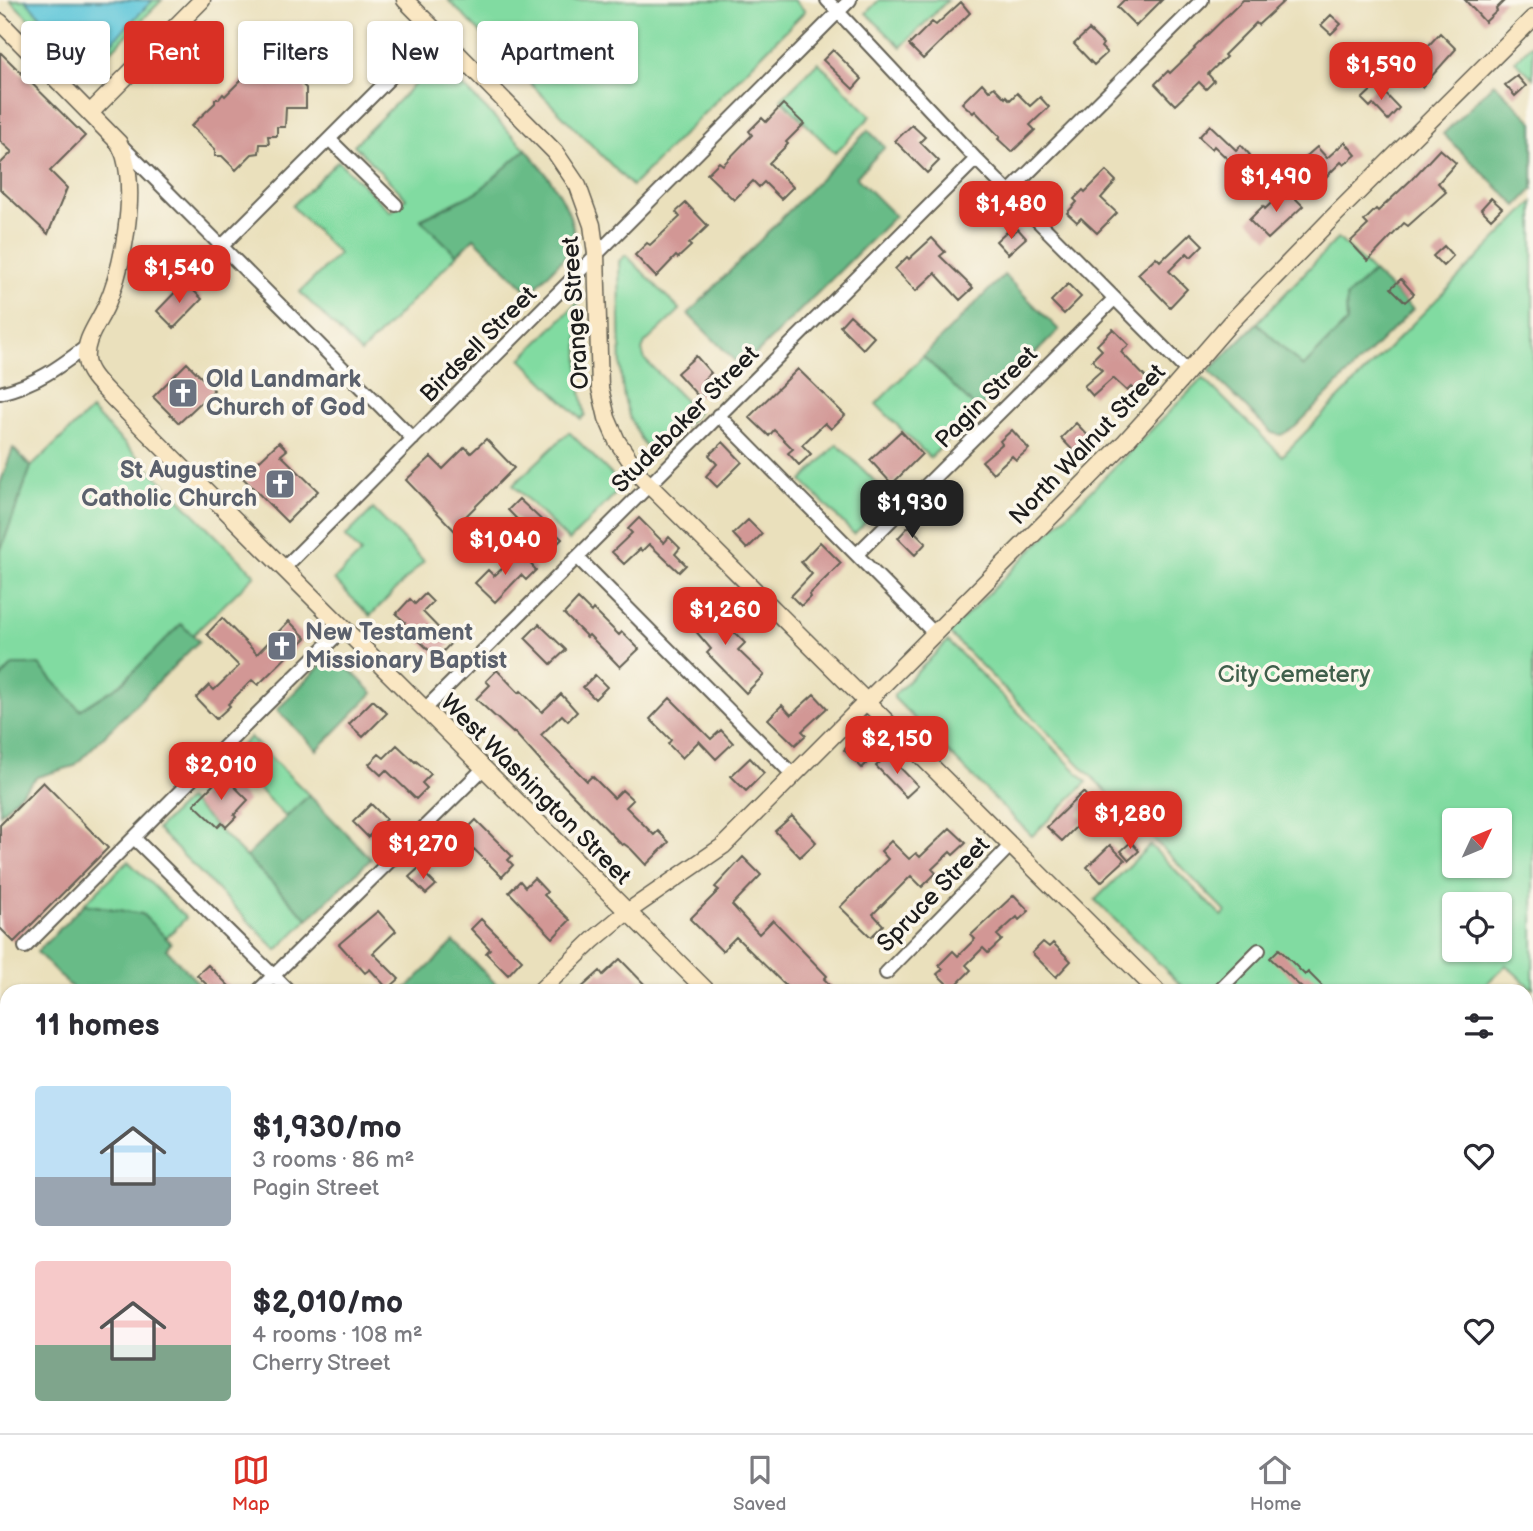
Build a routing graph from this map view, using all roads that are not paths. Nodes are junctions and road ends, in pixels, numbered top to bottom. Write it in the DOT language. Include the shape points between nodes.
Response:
graph roads {
  1 [pos="202,0"];
  2 [pos="405,0"];
  3 [pos="827,0"];
  4 [pos="850,0"];
  5 [pos="1202,0"];
  6 [pos="839,12"];
  7 [pos="1533,18"];
  8 [pos="425,21"];
  9 [pos="0,22"];
  10 [pos="463,59"];
  11 [pos="384,84"];
  12 [pos="90,113"];
  13 [pos="329,138"];
  14 [pos="119,143"];
  15 [pos="976,159"];
  16 [pos="1009,191"];
  17 [pos="396,205"];
  18 [pos="222,246"];
  19 [pos="596,254"];
  20 [pos="1114,299"];
  21 [pos="87,346"];
  22 [pos="1188,372"];
  23 [pos="0,393"];
  24 [pos="718,415"];
  25 [pos="413,439"];
  26 [pos="649,485"];
  27 [pos="857,554"];
  28 [pos="577,557"];
  29 [pos="284,568"];
  30 [pos="344,628"];
  31 [pos="934,632"];
  32 [pos="866,702"];
  33 [pos="425,709"];
  34 [pos="484,768"];
  35 [pos="793,775"];
  36 [pos="134,838"];
  37 [pos="1010,846"];
  38 [pos="627,912"];
  39 [pos="25,947"];
  40 [pos="1259,950"];
  41 [pos="886,973"];
  42 [pos="273,976"];
  43 [pos="265,984"];
  44 [pos="282,984"];
  45 [pos="547,984"];
  46 [pos="700,984"];
  47 [pos="1150,984"];
  48 [pos="1225,984"];
  1 -- 12 [label="street"];
  2 -- 8 [label="street, Orange Street"];
  3 -- 6 [label="street"];
  4 -- 6 [label="street, Birdsell Street"];
  5 -- 16 [label="street"];
  6 -- 15 [label="street"];
  6 -- 19 [label="street, Birdsell Street"];
  7 -- 22 [label="street, North Walnut Street" via="1336,214"];
  9 -- 12 [label="street"];
  10 -- 19 [label="street, Orange Street" via="555,152 579,186"];
  11 -- 13 [label="street"];
  12 -- 14 [label="street"];
  13 -- 17 [label="street"];
  13 -- 18 [label="street"];
  14 -- 18 [label="street"];
  14 -- 21 [label="street" via="128,183 125,236 114,287"];
  15 -- 16 [label="street"];
  15 -- 24 [label="street, Studebaker Street"];
  16 -- 20 [label="street"];
  18 -- 25 [label="street"];
  19 -- 25 [label="street, Birdsell Street"];
  19 -- 26 [label="street, Orange Street" via="600,388 617,441"];
  20 -- 22 [label="street"];
  20 -- 27 [label="street, Pagin Street"];
  21 -- 23 [label="street" via="37,381"];
  21 -- 29 [label="street, West Washington Street" via="86,361 99,382"];
  22 -- 31 [label="street, North Walnut Street" via="1125,442"];
  24 -- 26 [label="street, Studebaker Street"];
  24 -- 27 [label="street"];
  25 -- 29 [label="street, Birdsell Street"];
  26 -- 28 [label="street, Studebaker Street"];
  26 -- 32 [label="street, Orange Street"];
  27 -- 31 [label="street"];
  28 -- 33 [label="street, Studebaker Street"];
  28 -- 35 [label="street"];
  29 -- 30 [label="street, West Washington Street"];
  30 -- 33 [label="street, West Washington Street"];
  30 -- 36 [label="street"];
  31 -- 32 [label="street, North Walnut Street"];
  32 -- 35 [label="street, North Walnut Street"];
  32 -- 37 [label="street, Orange Street"];
  33 -- 34 [label="street, West Washington Street"];
  34 -- 38 [label="street, West Washington Street"];
  34 -- 42 [label="street"];
  35 -- 38 [label="street, North Walnut Street" via="723,846"];
  36 -- 39 [label="street"];
  36 -- 42 [label="street"];
  37 -- 41 [label="street, Spruce Street"];
  37 -- 47 [label="street, Orange Street"];
  38 -- 45 [label="street, North Walnut Street"];
  38 -- 46 [label="street, West Washington Street"];
  40 -- 48 [label="street"];
  42 -- 43 [label="street"];
  42 -- 44 [label="street"];
}
